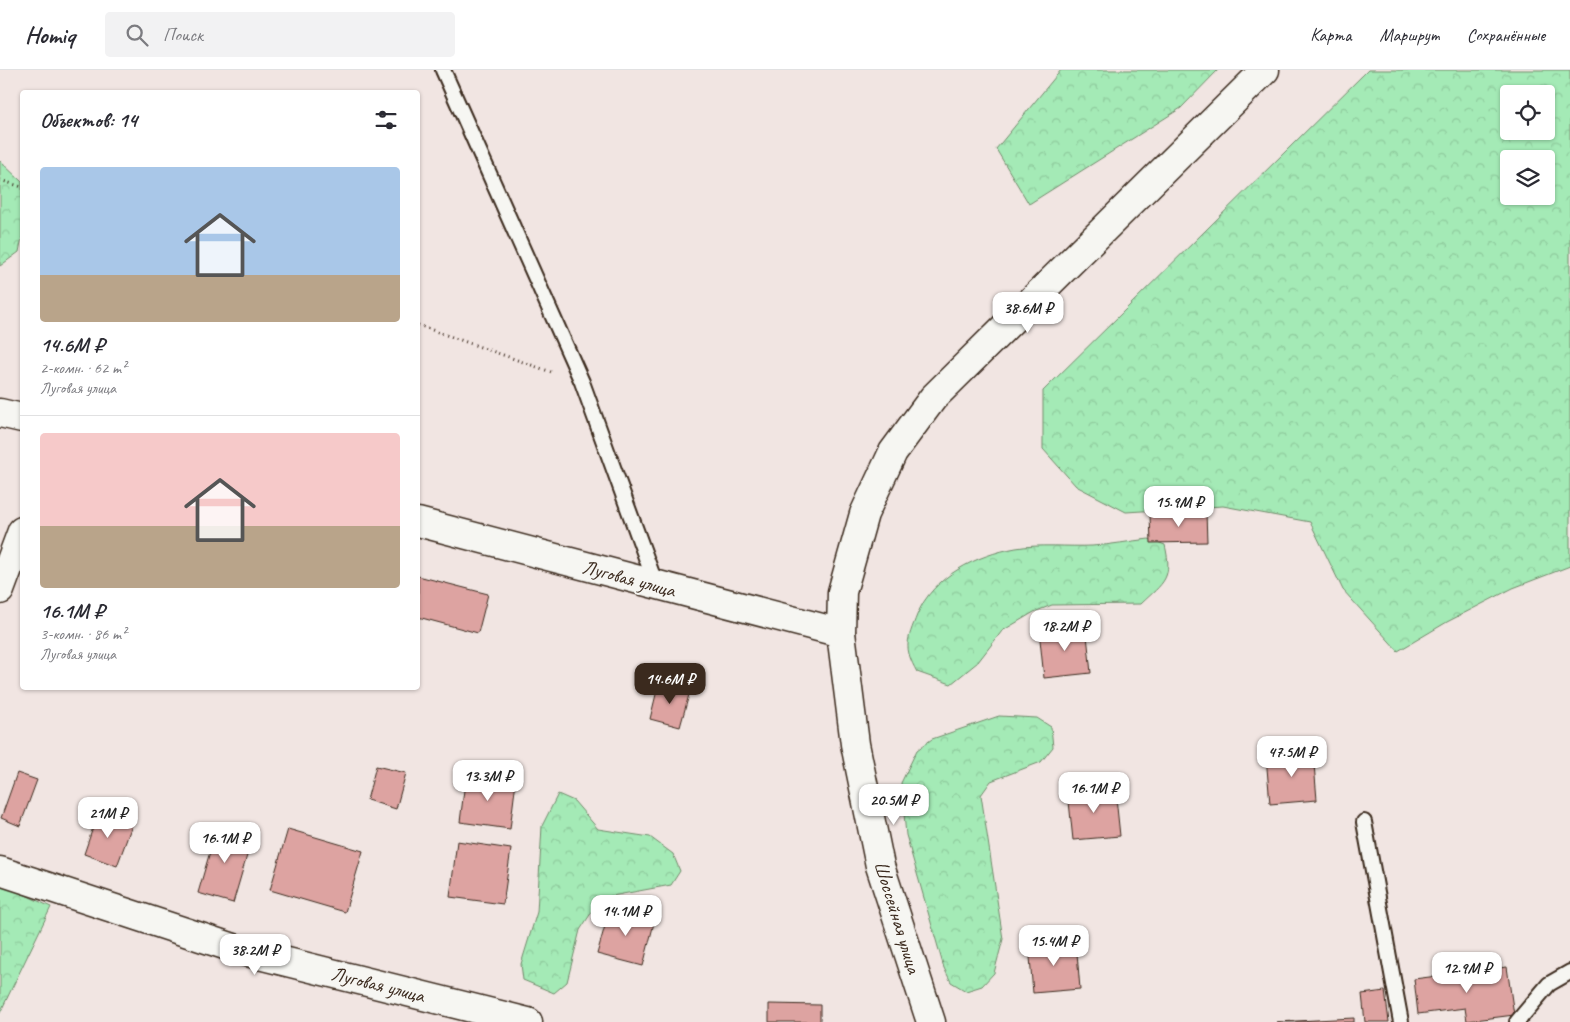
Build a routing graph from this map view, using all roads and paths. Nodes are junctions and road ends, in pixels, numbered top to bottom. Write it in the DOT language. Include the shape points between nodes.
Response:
graph roads {
  1 [pos="443,70"];
  2 [pos="1266,70"];
  3 [pos="0,180"];
  4 [pos="20,187"];
  5 [pos="420,326"];
  6 [pos="582,382"];
  7 [pos="0,413"];
  8 [pos="20,418"];
  9 [pos="420,523"];
  10 [pos="20,536"];
  11 [pos="656,585"];
  12 [pos="0,590"];
  13 [pos="841,633"];
  14 [pos="1364,822"];
  15 [pos="0,871"];
  16 [pos="1570,972"];
  17 [pos="528,1022"];
  18 [pos="931,1022"];
  19 [pos="1401,1022"];
  20 [pos="1517,1022"];
  1 -- 6 [label="lane"];
  2 -- 13 [label="street, Шоссейная улица" via="933,398 892,452 864,514 842,592"];
  3 -- 4 [label="path"];
  5 -- 6 [label="path"];
  6 -- 11 [label="lane"];
  7 -- 8 [label="street"];
  9 -- 11 [label="street, Луговая улица"];
  10 -- 12 [label="street"];
  11 -- 13 [label="street, Луговая улица"];
  13 -- 18 [label="street, Шоссейная улица" via="855,744 880,866"];
  14 -- 19 [label="lane"];
  15 -- 17 [label="street, Луговая улица" via="243,951"];
  16 -- 20 [label="lane" via="1549,984"];
}
